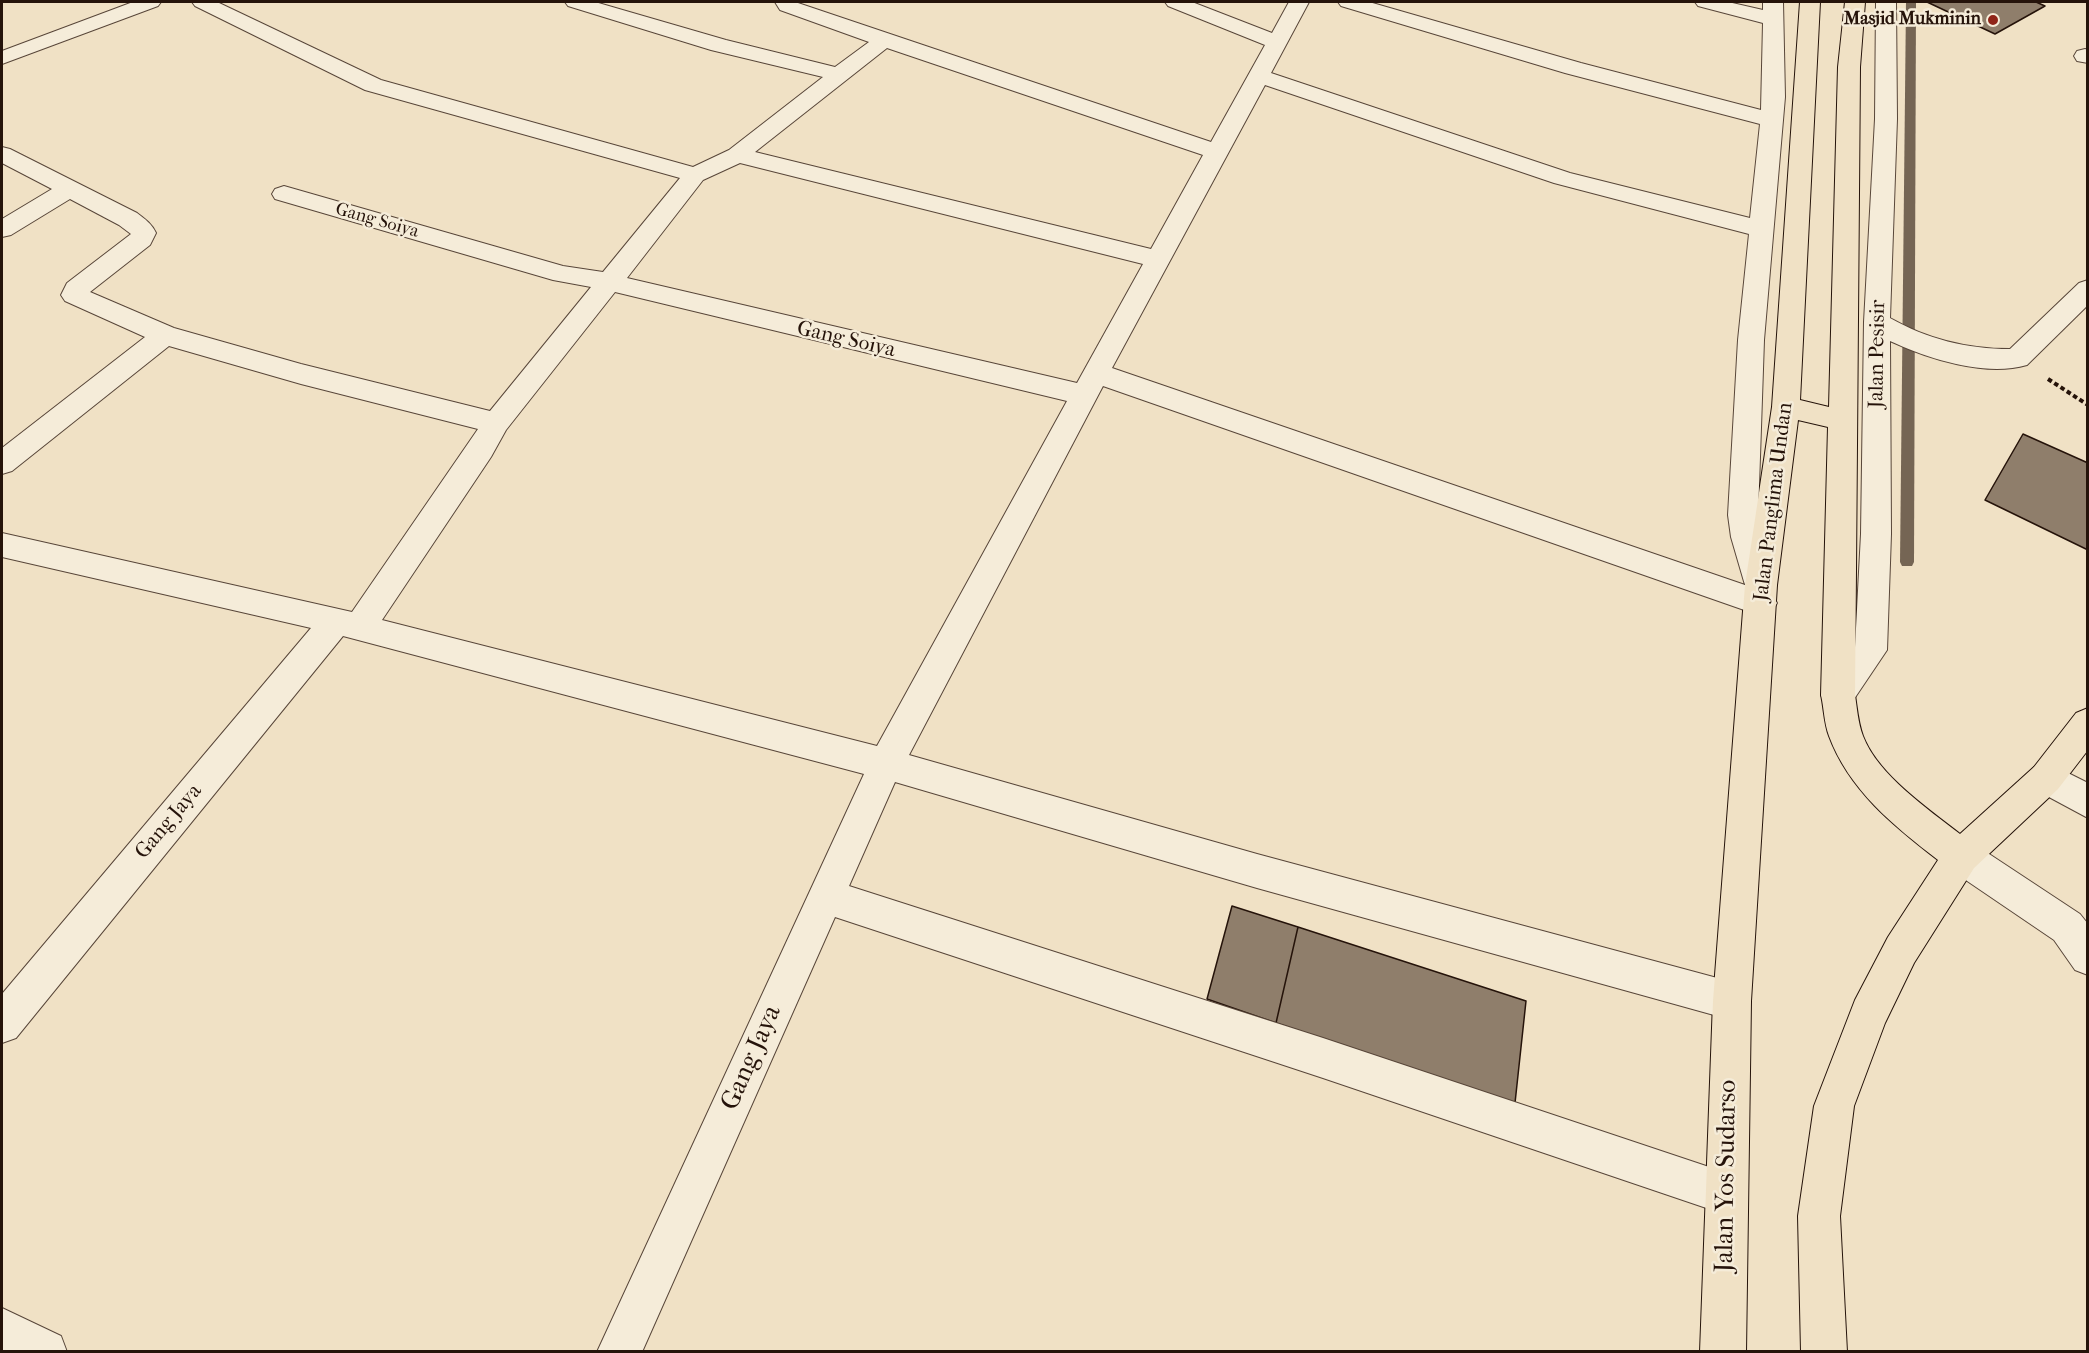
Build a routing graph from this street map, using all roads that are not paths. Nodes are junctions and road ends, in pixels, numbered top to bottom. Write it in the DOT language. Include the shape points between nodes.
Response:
graph roads {
  1 [pos="151,2"];
  2 [pos="202,2"];
  3 [pos="575,2"];
  4 [pos="785,2"];
  5 [pos="1175,2"];
  6 [pos="1299,2"];
  7 [pos="1348,2"];
  8 [pos="1705,2"];
  9 [pos="1810,2"];
  10 [pos="1855,2"];
  11 [pos="1886,2"];
  12 [pos="1769,12"];
  13 [pos="884,40"];
  14 [pos="1276,42"];
  15 [pos="2,58"];
  16 [pos="1850,67"];
  17 [pos="840,75"];
  18 [pos="1886,75"];
  19 [pos="1259,76"];
  20 [pos="1850,110"];
  21 [pos="1764,118"];
  22 [pos="1886,119"];
  23 [pos="1216,152"];
  24 [pos="2,154"];
  25 [pos="737,155"];
  26 [pos="695,175"];
  27 [pos="1766,176"];
  28 [pos="1799,184"];
  29 [pos="70,189"];
  30 [pos="284,194"];
  31 [pos="2,229"];
  32 [pos="1757,229"];
  33 [pos="1158,258"];
  34 [pos="609,282"];
  35 [pos="2088,289"];
  36 [pos="1877,322"];
  37 [pos="165,335"];
  38 [pos="1090,384"];
  39 [pos="1786,407"];
  40 [pos="1841,420"];
  41 [pos="496,423"];
  42 [pos="2,463"];
  43 [pos="2,545"];
  44 [pos="1761,594"];
  45 [pos="347,624"];
  46 [pos="1838,695"];
  47 [pos="2088,723"];
  48 [pos="886,765"];
  49 [pos="2046,778"];
  50 [pos="2088,802"];
  51 [pos="1961,856"];
  52 [pos="826,896"];
  53 [pos="2085,950"];
  54 [pos="1732,1001"];
  55 [pos="2,1024"];
  56 [pos="1727,1194"];
  57 [pos="2,1330"];
  58 [pos="45,1352"];
  59 [pos="619,1352"];
  60 [pos="1723,1352"];
  61 [pos="1824,1352"];
  1 -- 15 [label="street"];
  2 -- 26 [label="street" via="373,85"];
  3 -- 17 [label="street" via="719,45"];
  4 -- 13 [label="street" via="794,9"];
  5 -- 14 [label="street"];
  6 -- 14 [label="street, Gang Jaya"];
  7 -- 21 [label="street" via="1573,68"];
  8 -- 12 [label="street" via="1732,10"];
  9 -- 28 [label="main road, Jalan Panglima Undan"];
  10 -- 16 [label="main road"];
  11 -- 18 [label="street, Jalan Pesisir"];
  12 -- 21 [label="street" via="1774,97"];
  13 -- 17 [label="street"];
  13 -- 23 [label="street"];
  14 -- 19 [label="street, Gang Jaya"];
  16 -- 18 [label="street"];
  16 -- 20 [label="main road"];
  17 -- 25 [label="street"];
  18 -- 22 [label="street, Jalan Pesisir"];
  19 -- 23 [label="street, Gang Jaya"];
  19 -- 32 [label="street" via="1562,178"];
  20 -- 22 [label="street"];
  20 -- 40 [label="main road"];
  21 -- 27 [label="street"];
  22 -- 36 [label="street, Jalan Pesisir"];
  23 -- 33 [label="street, Gang Jaya"];
  24 -- 29 [label="street"];
  25 -- 26 [label="street"];
  25 -- 33 [label="street"];
  26 -- 34 [label="street"];
  27 -- 28 [label="street"];
  27 -- 32 [label="street"];
  28 -- 39 [label="main road, Jalan Panglima Undan"];
  29 -- 31 [label="street"];
  29 -- 37 [label="street" via="128,219 144,233 76,289 74,295"];
  30 -- 34 [label="street, Gang Soiya" via="562,274"];
  32 -- 44 [label="street" via="1743,515"];
  33 -- 38 [label="street, Gang Jaya"];
  34 -- 38 [label="street, Gang Soiya"];
  34 -- 41 [label="street, Gang Jaya"];
  35 -- 36 [label="street" via="2017,358 1995,359 1945,350 1900,337"];
  36 -- 46 [label="street, Jalan Pesisir" via="1871,650"];
  37 -- 41 [label="street"];
  37 -- 42 [label="street"];
  38 -- 44 [label="street, Gang Soiya"];
  38 -- 48 [label="street, Gang Jaya"];
  39 -- 40 [label="main road"];
  39 -- 44 [label="main road, Jalan Panglima Undan"];
  40 -- 46 [label="main road"];
  41 -- 45 [label="street, Gang Jaya" via="482,449"];
  43 -- 45 [label="street"];
  44 -- 54 [label="main road, Jalan Panglima Undan"];
  45 -- 48 [label="street"];
  45 -- 55 [label="street, Gang Jaya"];
  46 -- 51 [label="main road" via="1846,737 1870,778 1923,828"];
  47 -- 49 [label="main road"];
  48 -- 52 [label="street, Gang Jaya"];
  48 -- 54 [label="street"];
  49 -- 50 [label="street"];
  49 -- 51 [label="main road"];
  51 -- 53 [label="street" via="2067,927"];
  51 -- 61 [label="main road" via="1901,950 1874,1003 1834,1106 1820,1216"];
  52 -- 56 [label="street"];
  52 -- 59 [label="street, Gang Jaya"];
  54 -- 56 [label="main road, Jalan Yos Sudarso"];
  56 -- 60 [label="main road, Jalan Yos Sudarso"];
  57 -- 58 [label="street"];
}
